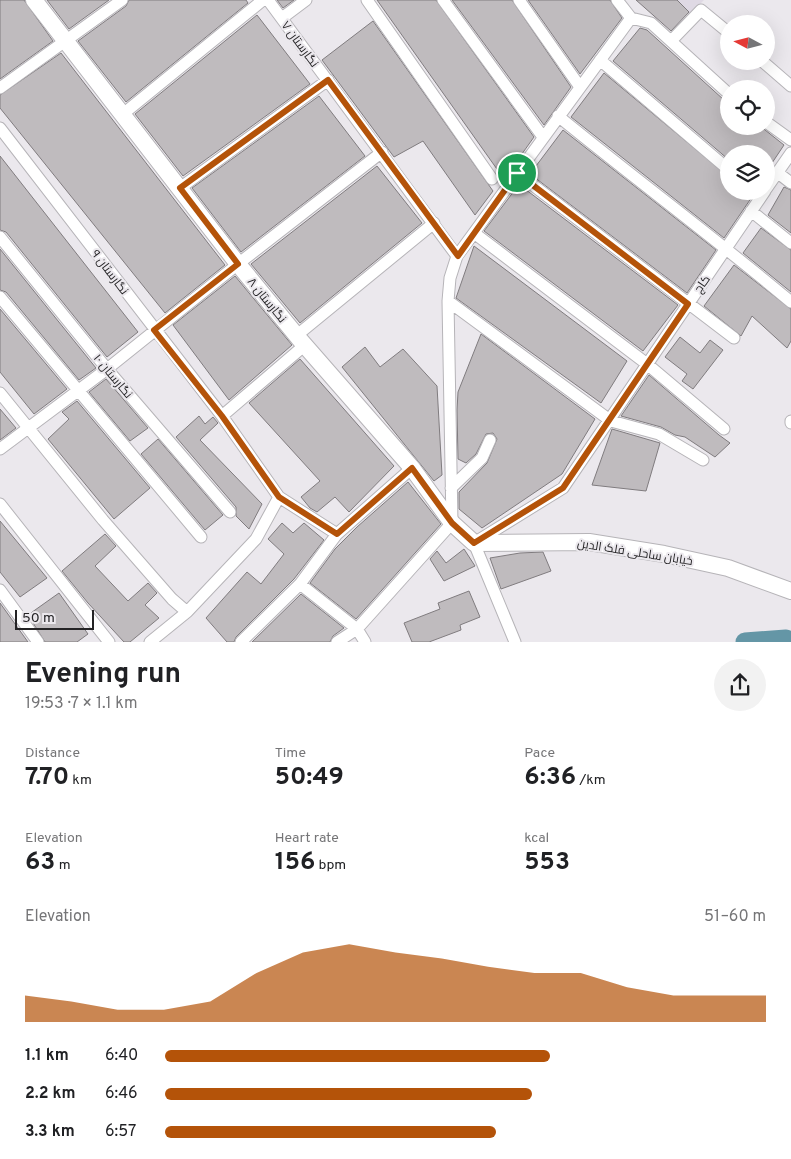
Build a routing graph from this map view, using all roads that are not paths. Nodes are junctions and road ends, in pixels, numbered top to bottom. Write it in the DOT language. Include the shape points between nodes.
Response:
graph roads {
  1 [pos="34,0"];
  2 [pos="122,0"];
  3 [pos="263,0"];
  4 [pos="268,0"];
  5 [pos="306,0"];
  6 [pos="367,0"];
  7 [pos="443,0"];
  8 [pos="519,0"];
  9 [pos="617,0"];
  10 [pos="282,18"];
  11 [pos="631,18"];
  12 [pos="720,26"];
  13 [pos="672,40"];
  14 [pos="65,42"];
  15 [pos="600,60"];
  16 [pos="772,70"];
  17 [pos="328,80"];
  18 [pos="720,85"];
  19 [pos="791,86"];
  20 [pos="580,87"];
  21 [pos="0,88"];
  22 [pos="123,114"];
  23 [pos="558,116"];
  24 [pos="0,128"];
  25 [pos="775,128"];
  26 [pos="543,137"];
  27 [pos="791,140"];
  28 [pos="382,152"];
  29 [pos="791,153"];
  30 [pos="720,162"];
  31 [pos="517,173"];
  32 [pos="778,173"];
  33 [pos="775,176"];
  34 [pos="492,179"];
  35 [pos="791,183"];
  36 [pos="180,188"];
  37 [pos="757,200"];
  38 [pos="751,211"];
  39 [pos="434,223"];
  40 [pos="474,232"];
  41 [pos="0,237"];
  42 [pos="791,243"];
  43 [pos="726,248"];
  44 [pos="458,256"];
  45 [pos="238,264"];
  46 [pos="0,297"];
  47 [pos="448,301"];
  48 [pos="791,302"];
  49 [pos="688,304"];
  50 [pos="154,330"];
  51 [pos="734,338"];
  52 [pos="301,341"];
  53 [pos="647,364"];
  54 [pos="107,369"];
  55 [pos="76,391"];
  56 [pos="0,392"];
  57 [pos="222,416"];
  58 [pos="611,421"];
  59 [pos="29,427"];
  60 [pos="724,429"];
  61 [pos="490,440"];
  62 [pos="0,449"];
  63 [pos="703,460"];
  64 [pos="412,468"];
  65 [pos="451,488"];
  66 [pos="279,497"];
  67 [pos="0,504"];
  68 [pos="230,512"];
  69 [pos="452,523"];
  70 [pos="337,534"];
  71 [pos="201,537"];
  72 [pos="474,543"];
  73 [pos="300,584"];
  74 [pos="0,590"];
  75 [pos="791,591"];
  76 [pos="187,612"];
  77 [pos="357,629"];
  78 [pos="38,642"];
  79 [pos="108,642"];
  80 [pos="150,642"];
  81 [pos="241,642"];
  82 [pos="337,642"];
  83 [pos="366,642"];
  84 [pos="515,642"];
  1 -- 14 [label="street, نگارستان ۸"];
  2 -- 14 [label="street"];
  3 -- 22 [label="street"];
  4 -- 10 [label="street, نگارستان ۷"];
  5 -- 10 [label="street"];
  6 -- 34 [label="street"];
  7 -- 26 [label="street"];
  8 -- 20 [label="street"];
  9 -- 11 [label="street"];
  10 -- 17 [label="street, نگارستان ۷"];
  11 -- 13 [label="street" via="651,23"];
  11 -- 15 [label="street"];
  12 -- 13 [label="street" via="701,10"];
  13 -- 18 [label="street"];
  14 -- 21 [label="street"];
  14 -- 22 [label="street, نگارستان ۸"];
  15 -- 20 [label="street"];
  15 -- 30 [label="street"];
  16 -- 19 [label="street"];
  17 -- 28 [label="street, نگارستان ۷"];
  17 -- 36 [label="street"];
  20 -- 23 [label="street"];
  22 -- 36 [label="street, نگارستان ۸"];
  23 -- 26 [label="street"];
  23 -- 43 [label="street"];
  24 -- 50 [label="street, نگارستان ۹"];
  25 -- 27 [label="street"];
  26 -- 31 [label="street"];
  28 -- 39 [label="street, نگارستان ۷"];
  28 -- 45 [label="street"];
  29 -- 32 [label="street, کاج"];
  31 -- 40 [label="street"];
  31 -- 49 [label="street"];
  32 -- 33 [label="street, کاج"];
  32 -- 35 [label="street"];
  36 -- 45 [label="street, نگارستان ۸"];
  37 -- 38 [label="street, کاج"];
  38 -- 42 [label="street"];
  38 -- 43 [label="street, کاج"];
  39 -- 44 [label="street, نگارستان ۷"];
  39 -- 52 [label="street"];
  40 -- 44 [label="street"];
  40 -- 53 [label="street"];
  41 -- 54 [label="street, نگارستان ۱۰"];
  43 -- 48 [label="street"];
  43 -- 49 [label="street, کاج"];
  44 -- 47 [label="street" via="450,278"];
  45 -- 50 [label="street"];
  45 -- 52 [label="street, نگارستان ۸"];
  46 -- 55 [label="street"];
  47 -- 58 [label="street"];
  47 -- 65 [label="street"];
  49 -- 51 [label="street"];
  49 -- 53 [label="street, کاج"];
  50 -- 54 [label="street"];
  50 -- 57 [label="street, نگارستان ۹"];
  52 -- 57 [label="street"];
  52 -- 64 [label="street, نگارستان ۸"];
  53 -- 58 [label="street, کاج"];
  53 -- 60 [label="street"];
  54 -- 55 [label="street"];
  54 -- 68 [label="street, نگارستان ۱۰"];
  55 -- 59 [label="street"];
  55 -- 71 [label="street"];
  56 -- 59 [label="street"];
  57 -- 66 [label="street, نگارستان ۹"];
  58 -- 63 [label="street" via="660,434"];
  58 -- 72 [label="street, کاج" via="563,488"];
  59 -- 62 [label="street"];
  59 -- 76 [label="street" via="104,520"];
  61 -- 65 [label="street" via="482,458"];
  64 -- 69 [label="street, نگارستان ۸"];
  64 -- 70 [label="street"];
  65 -- 69 [label="street"];
  66 -- 70 [label="street"];
  66 -- 76 [label="street" via="256,539"];
  67 -- 79 [label="street"];
  69 -- 72 [label="street, نگارستان ۸"];
  69 -- 77 [label="street"];
  70 -- 73 [label="street"];
  72 -- 75 [label="street, خیابان ساحلی فلک الدین" via="589,542 728,568"];
  72 -- 84 [label="street"];
  73 -- 77 [label="street"];
  73 -- 81 [label="street"];
  74 -- 78 [label="street"];
  76 -- 80 [label="street"];
  77 -- 82 [label="street"];
  77 -- 83 [label="street"];
}
